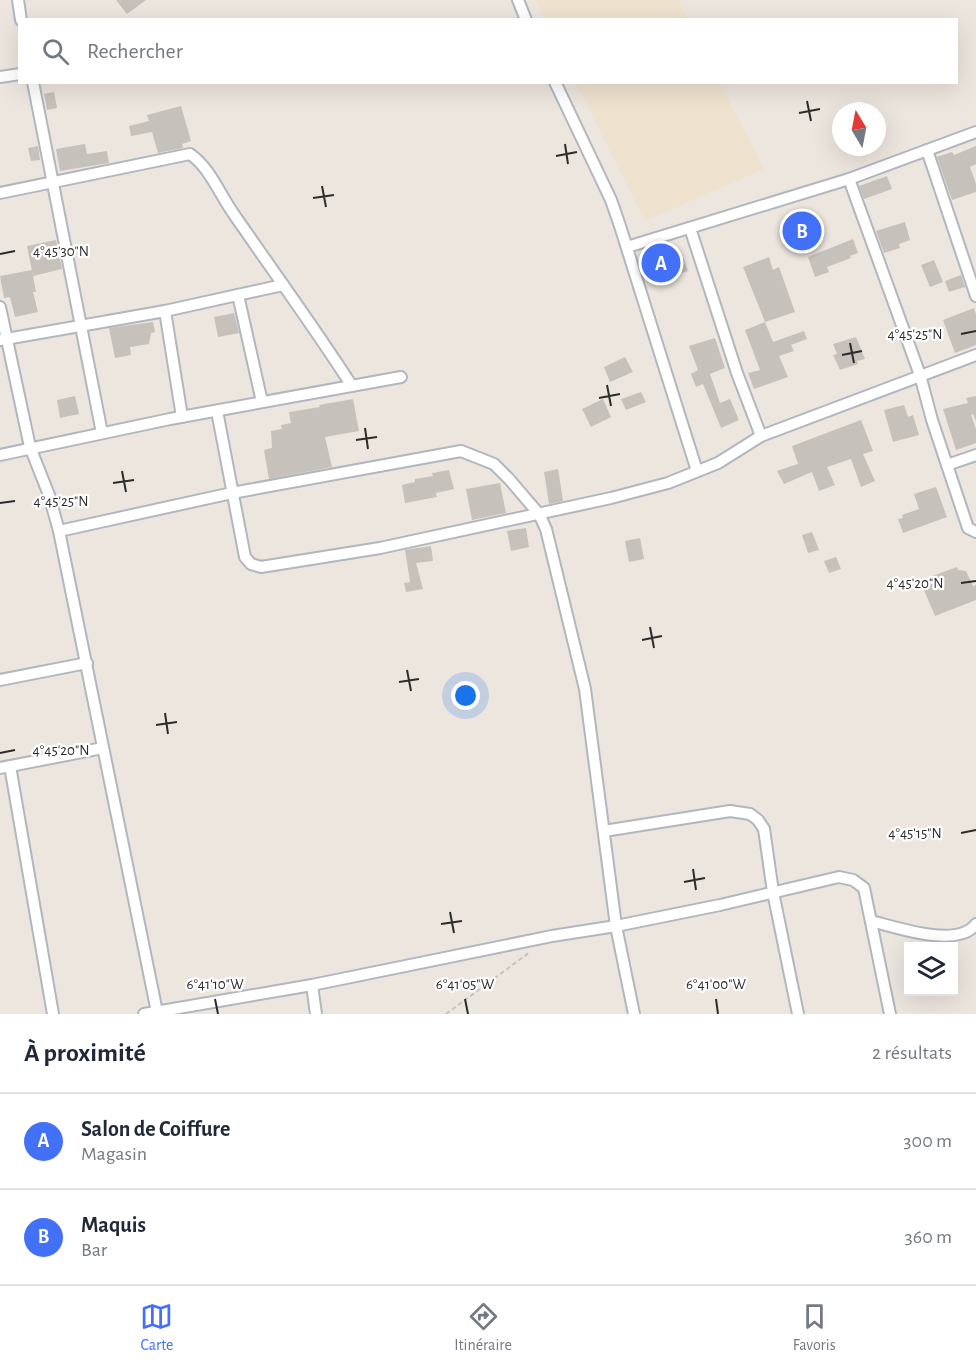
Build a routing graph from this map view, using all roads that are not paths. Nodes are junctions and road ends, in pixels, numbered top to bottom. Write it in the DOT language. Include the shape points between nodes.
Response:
graph roads {
  1 [pos="18,0"];
  2 [pos="518,0"];
  3 [pos="21,18"];
  4 [pos="525,18"];
  5 [pos="18,75"];
  6 [pos="0,77"];
  7 [pos="33,84"];
  8 [pos="556,84"];
  9 [pos="976,132"];
  10 [pos="927,150"];
  11 [pos="849,179"];
  12 [pos="53,183"];
  13 [pos="0,193"];
  14 [pos="690,228"];
  15 [pos="627,247"];
  16 [pos="284,285"];
  17 [pos="238,295"];
  18 [pos="976,296"];
  19 [pos="0,307"];
  20 [pos="165,311"];
  21 [pos="82,324"];
  22 [pos="3,340"];
  23 [pos="976,355"];
  24 [pos="920,375"];
  25 [pos="401,377"];
  26 [pos="352,386"];
  27 [pos="262,402"];
  28 [pos="217,411"];
  29 [pos="183,417"];
  30 [pos="102,433"];
  31 [pos="761,436"];
  32 [pos="30,447"];
  33 [pos="0,455"];
  34 [pos="976,455"];
  35 [pos="947,465"];
  36 [pos="697,471"];
  37 [pos="232,493"];
  38 [pos="539,514"];
  39 [pos="59,531"];
  40 [pos="976,532"];
  41 [pos="87,663"];
  42 [pos="0,680"];
  43 [pos="103,748"];
  44 [pos="5,767"];
  45 [pos="604,831"];
  46 [pos="773,892"];
  47 [pos="871,921"];
  48 [pos="976,924"];
  49 [pos="616,926"];
  50 [pos="312,985"];
  51 [pos="157,1012"];
  52 [pos="53,1014"];
  53 [pos="144,1014"];
  54 [pos="316,1014"];
  55 [pos="634,1014"];
  56 [pos="798,1014"];
  57 [pos="890,1014"];
  1 -- 3 [label="street"];
  2 -- 4 [label="street"];
  5 -- 6 [label="street"];
  7 -- 12 [label="street"];
  8 -- 15 [label="street" via="611,200"];
  9 -- 10 [label="street"];
  10 -- 11 [label="street"];
  10 -- 18 [label="street"];
  11 -- 14 [label="street"];
  11 -- 24 [label="street"];
  12 -- 13 [label="street"];
  12 -- 16 [label="street" via="190,154 203,165"];
  12 -- 21 [label="street"];
  14 -- 15 [label="street"];
  14 -- 31 [label="street"];
  15 -- 36 [label="street"];
  16 -- 17 [label="street"];
  16 -- 26 [label="street"];
  17 -- 20 [label="street"];
  17 -- 27 [label="street"];
  19 -- 22 [label="street"];
  20 -- 21 [label="street"];
  20 -- 29 [label="street"];
  21 -- 22 [label="street"];
  21 -- 30 [label="street"];
  22 -- 32 [label="street"];
  23 -- 24 [label="street"];
  24 -- 31 [label="street"];
  24 -- 35 [label="street"];
  25 -- 26 [label="street"];
  26 -- 27 [label="street"];
  27 -- 28 [label="street"];
  28 -- 29 [label="street"];
  28 -- 37 [label="street"];
  29 -- 30 [label="street"];
  30 -- 32 [label="street"];
  31 -- 36 [label="street" via="718,463"];
  32 -- 33 [label="street"];
  32 -- 39 [label="street"];
  34 -- 35 [label="street"];
  35 -- 40 [label="street" via="968,528"];
  36 -- 38 [label="street" via="645,489"];
  37 -- 38 [label="street" via="461,451 494,464"];
  37 -- 38 [label="street" via="244,557 261,567 380,548"];
  37 -- 39 [label="street"];
  38 -- 45 [label="street" via="558,574 585,689"];
  39 -- 41 [label="street"];
  41 -- 42 [label="street"];
  41 -- 43 [label="street"];
  43 -- 44 [label="street"];
  43 -- 51 [label="street"];
  44 -- 52 [label="street"];
  45 -- 46 [label="street" via="730,811 750,814 764,829"];
  45 -- 49 [label="street"];
  46 -- 47 [label="street" via="839,877 853,880 864,888"];
  46 -- 49 [label="street"];
  46 -- 56 [label="street"];
  47 -- 48 [label="street" via="947,936 967,933"];
  47 -- 57 [label="street"];
  49 -- 50 [label="street"];
  49 -- 55 [label="street"];
  50 -- 51 [label="street"];
  50 -- 54 [label="street"];
  51 -- 53 [label="street"];
}
